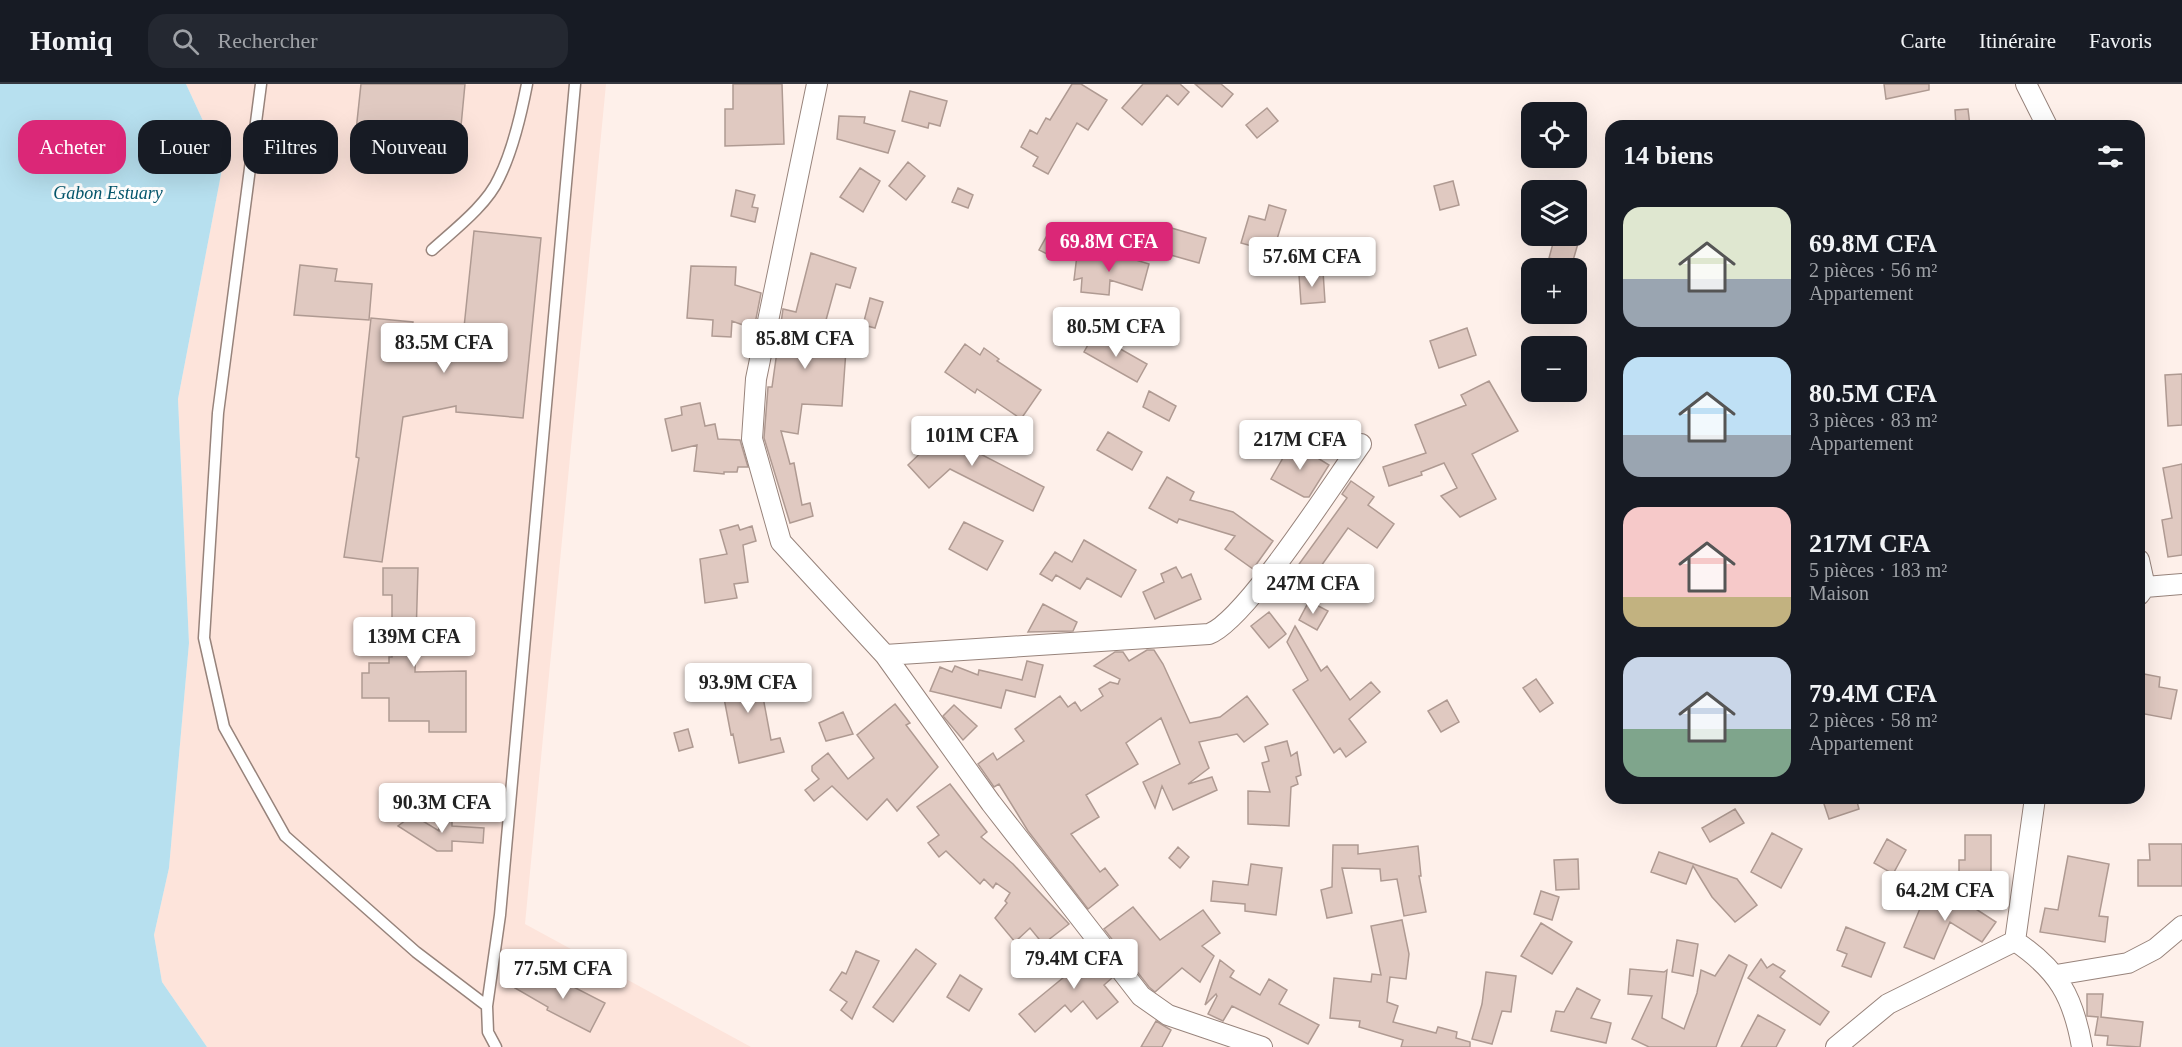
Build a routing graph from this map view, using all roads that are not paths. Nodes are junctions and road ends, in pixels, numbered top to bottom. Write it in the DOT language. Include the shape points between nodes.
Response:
graph roads {
  1 [pos="261,84"];
  2 [pos="527,84"];
  3 [pos="575,84"];
  4 [pos="817,84"];
  5 [pos="2026,84"];
  6 [pos="2044,120"];
  7 [pos="432,249"];
  8 [pos="1361,444"];
  9 [pos="2182,584"];
  10 [pos="2145,590"];
  11 [pos="885,656"];
  12 [pos="2033,804"];
  13 [pos="2182,926"];
  14 [pos="2015,941"];
  15 [pos="2056,975"];
  16 [pos="487,1006"];
  17 [pos="496,1047"];
  18 [pos="1262,1047"];
  19 [pos="1836,1047"];
  20 [pos="2082,1047"];
  1 -- 16 [label="lane" via="218,413 204,638 224,727 285,836 416,952"];
  2 -- 7 [label="lane" via="499,180 467,219"];
  3 -- 16 [label="lane" via="500,915"];
  4 -- 11 [label="street" via="756,379 752,439 781,542"];
  5 -- 6 [label="street"];
  8 -- 11 [label="street" via="1250,599 1219,630 1209,634"];
  9 -- 10 [label="street"];
  11 -- 18 [label="street" via="991,803 1141,996 1168,1015"];
  12 -- 14 [label="street"];
  13 -- 15 [label="street" via="2155,949 2128,963"];
  14 -- 15 [label="street"];
  14 -- 19 [label="street" via="1888,1004"];
  15 -- 20 [label="street" via="2076,1013"];
  16 -- 17 [label="lane" via="488,1032"];
}
